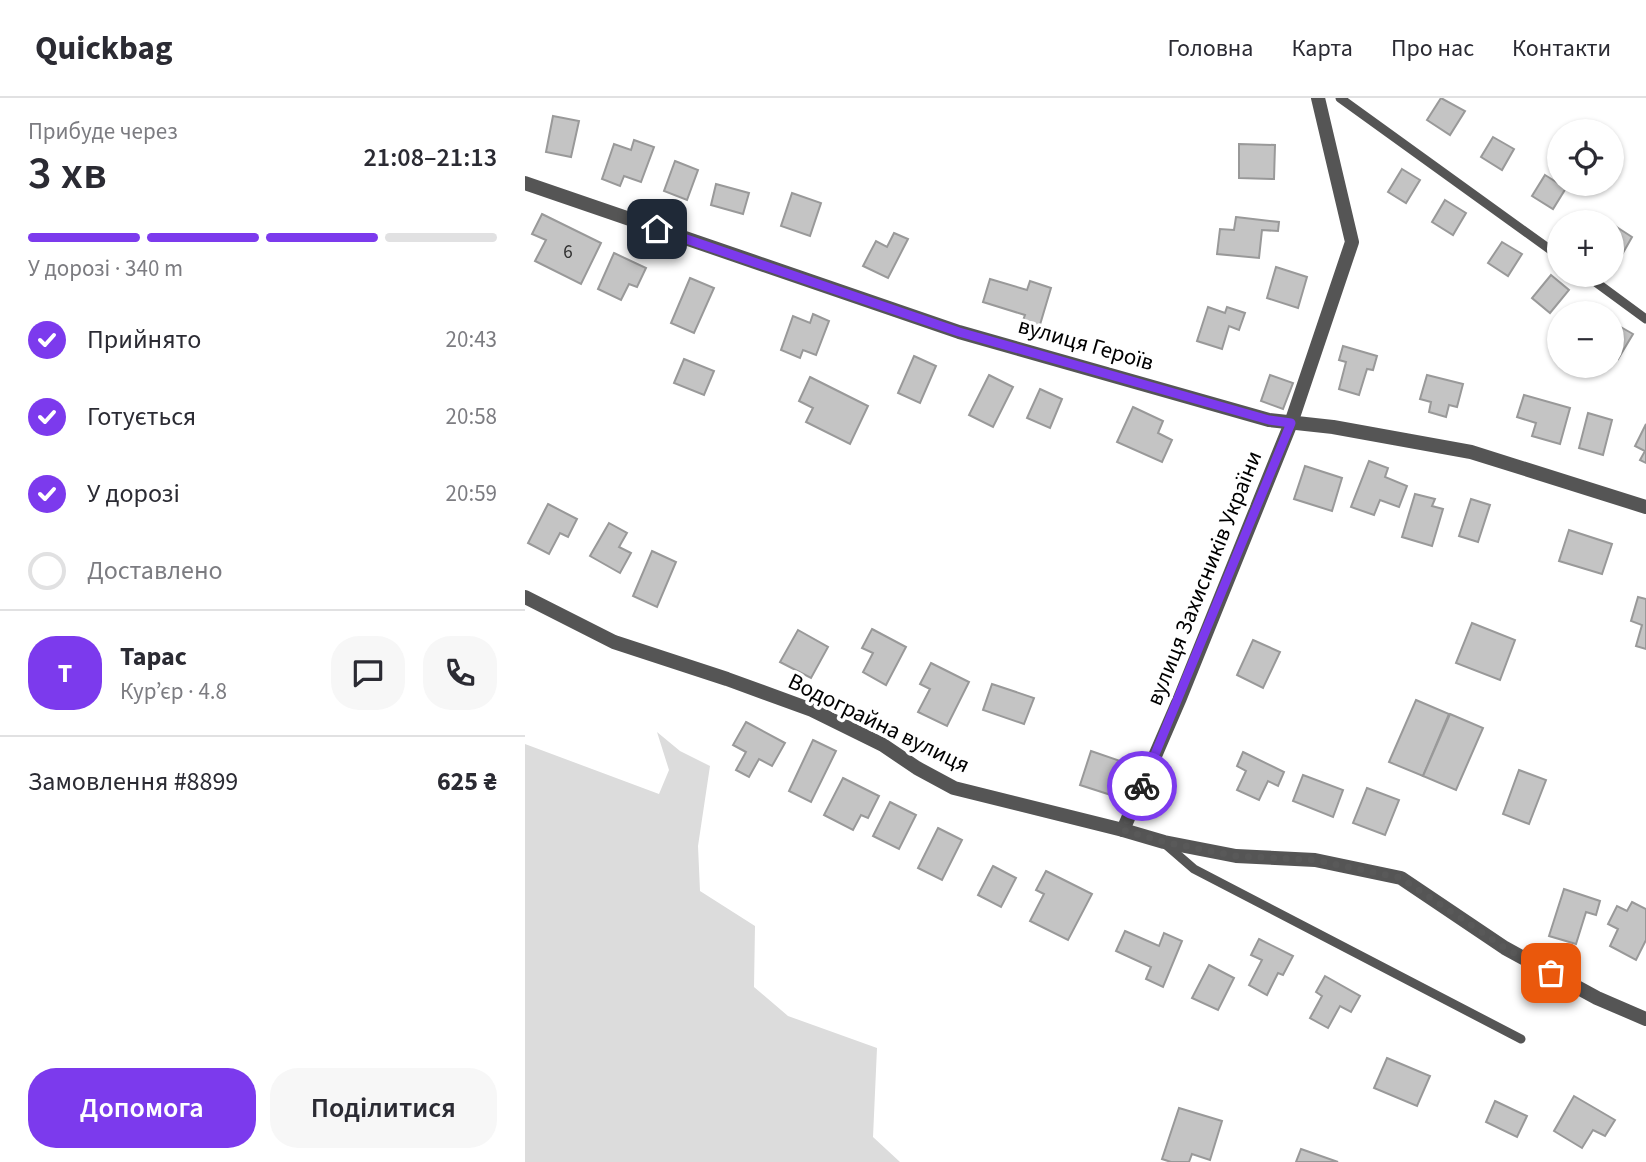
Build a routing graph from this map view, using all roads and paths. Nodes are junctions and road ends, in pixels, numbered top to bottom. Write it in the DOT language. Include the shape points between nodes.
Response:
graph roads {
  1 [pos="1318,98"];
  2 [pos="1340,98"];
  3 [pos="525,183"];
  4 [pos="1547,247"];
  5 [pos="1602,287"];
  6 [pos="1646,319"];
  7 [pos="1291,423"];
  8 [pos="1646,507"];
  9 [pos="525,597"];
  10 [pos="1123,830"];
  11 [pos="1164,842"];
  12 [pos="1646,1018"];
  13 [pos="1521,1039"];
  1 -- 7 [label="street, вулиця Захисників України" via="1352,242"];
  2 -- 4 [label="lane"];
  3 -- 7 [label="street, вулиця Героїв" via="959,332"];
  5 -- 6 [label="lane"];
  7 -- 8 [label="street, вулиця Героїв" via="1471,452"];
  7 -- 10 [label="street, вулиця Захисників України"];
  9 -- 10 [label="street, Водограйна вулиця" via="614,642 812,710 883,745 954,788"];
  10 -- 11 [label="street, Водограйна вулиця"];
  11 -- 12 [label="street, Водограйна вулиця" via="1236,856 1315,860 1401,878 1505,948 1597,998"];
  11 -- 13 [label="lane" via="1193,869"];
}
